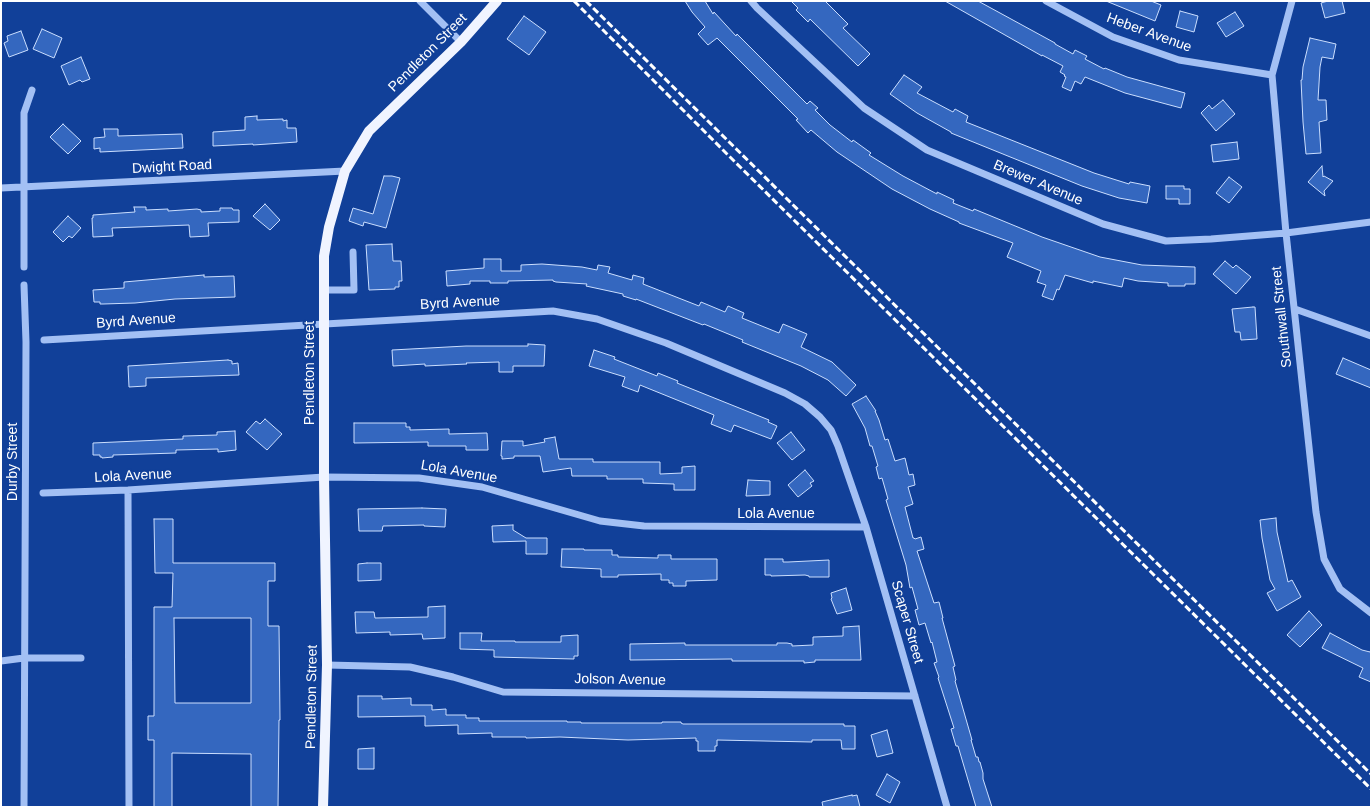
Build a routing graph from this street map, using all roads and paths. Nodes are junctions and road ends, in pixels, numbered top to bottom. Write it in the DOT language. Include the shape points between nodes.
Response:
graph roads {
  1 [pos="420,1"];
  2 [pos="497,1"];
  3 [pos="751,1"];
  4 [pos="1046,1"];
  5 [pos="1292,1"];
  6 [pos="461,42"];
  7 [pos="1272,75"];
  8 [pos="32,90"];
  9 [pos="345,171"];
  10 [pos="24,187"];
  11 [pos="1,188"];
  12 [pos="1371,222"];
  13 [pos="1286,233"];
  14 [pos="353,252"];
  15 [pos="24,267"];
  16 [pos="24,285"];
  17 [pos="324,290"];
  18 [pos="1295,309"];
  19 [pos="324,323"];
  20 [pos="1371,336"];
  21 [pos="44,340"];
  22 [pos="838,446"];
  23 [pos="324,477"];
  24 [pos="128,490"];
  25 [pos="44,493"];
  26 [pos="866,527"];
  27 [pos="1371,613"];
  28 [pos="24,658"];
  29 [pos="81,658"];
  30 [pos="1,661"];
  31 [pos="327,666"];
  32 [pos="915,696"];
  33 [pos="24,807"];
  34 [pos="129,807"];
  35 [pos="323,807"];
  36 [pos="947,807"];
  1 -- 6 [label="street"];
  2 -- 6 [label="main road, Pendleton Street"];
  3 -- 13 [label="street, Brewer Avenue" via="864,108 927,150 1103,224 1166,241"];
  4 -- 7 [label="street, Heber Avenue" via="1113,37 1179,60"];
  5 -- 7 [label="street, Southwall Street"];
  6 -- 9 [label="main road, Pendleton Street" via="369,132"];
  7 -- 13 [label="street, Southwall Street"];
  8 -- 10 [label="street" via="24,113"];
  9 -- 10 [label="street, Dwight Road"];
  9 -- 17 [label="main road, Pendleton Street" via="329,227 324,256"];
  10 -- 11 [label="street, Dwight Road"];
  10 -- 15 [label="street"];
  12 -- 13 [label="street, Brewer Avenue"];
  13 -- 18 [label="street, Southwall Street"];
  14 -- 17 [label="street" via="354,290"];
  16 -- 28 [label="street, Durby Street"];
  17 -- 19 [label="main road, Pendleton Street"];
  18 -- 20 [label="street"];
  18 -- 27 [label="street, Southwall Street" via="1316,512 1324,559 1340,589"];
  19 -- 21 [label="street, Byrd Avenue"];
  19 -- 22 [label="street, Byrd Avenue" via="553,311 597,319 666,343 785,393 820,417 831,430"];
  19 -- 23 [label="main road, Pendleton Street"];
  22 -- 26 [label="street, Scaper Street"];
  23 -- 24 [label="street, Lola Avenue"];
  23 -- 26 [label="street, Lola Avenue" via="419,478 482,487 600,521 644,526"];
  23 -- 31 [label="main road, Pendleton Street"];
  24 -- 25 [label="street, Lola Avenue"];
  24 -- 34 [label="street"];
  26 -- 32 [label="street, Scaper Street"];
  28 -- 29 [label="street"];
  28 -- 30 [label="street"];
  28 -- 33 [label="street, Durby Street"];
  31 -- 32 [label="street, Jolson Avenue" via="410,667 503,692"];
  31 -- 35 [label="main road, Pendleton Street"];
  32 -- 36 [label="street, Scaper Street"];
}
